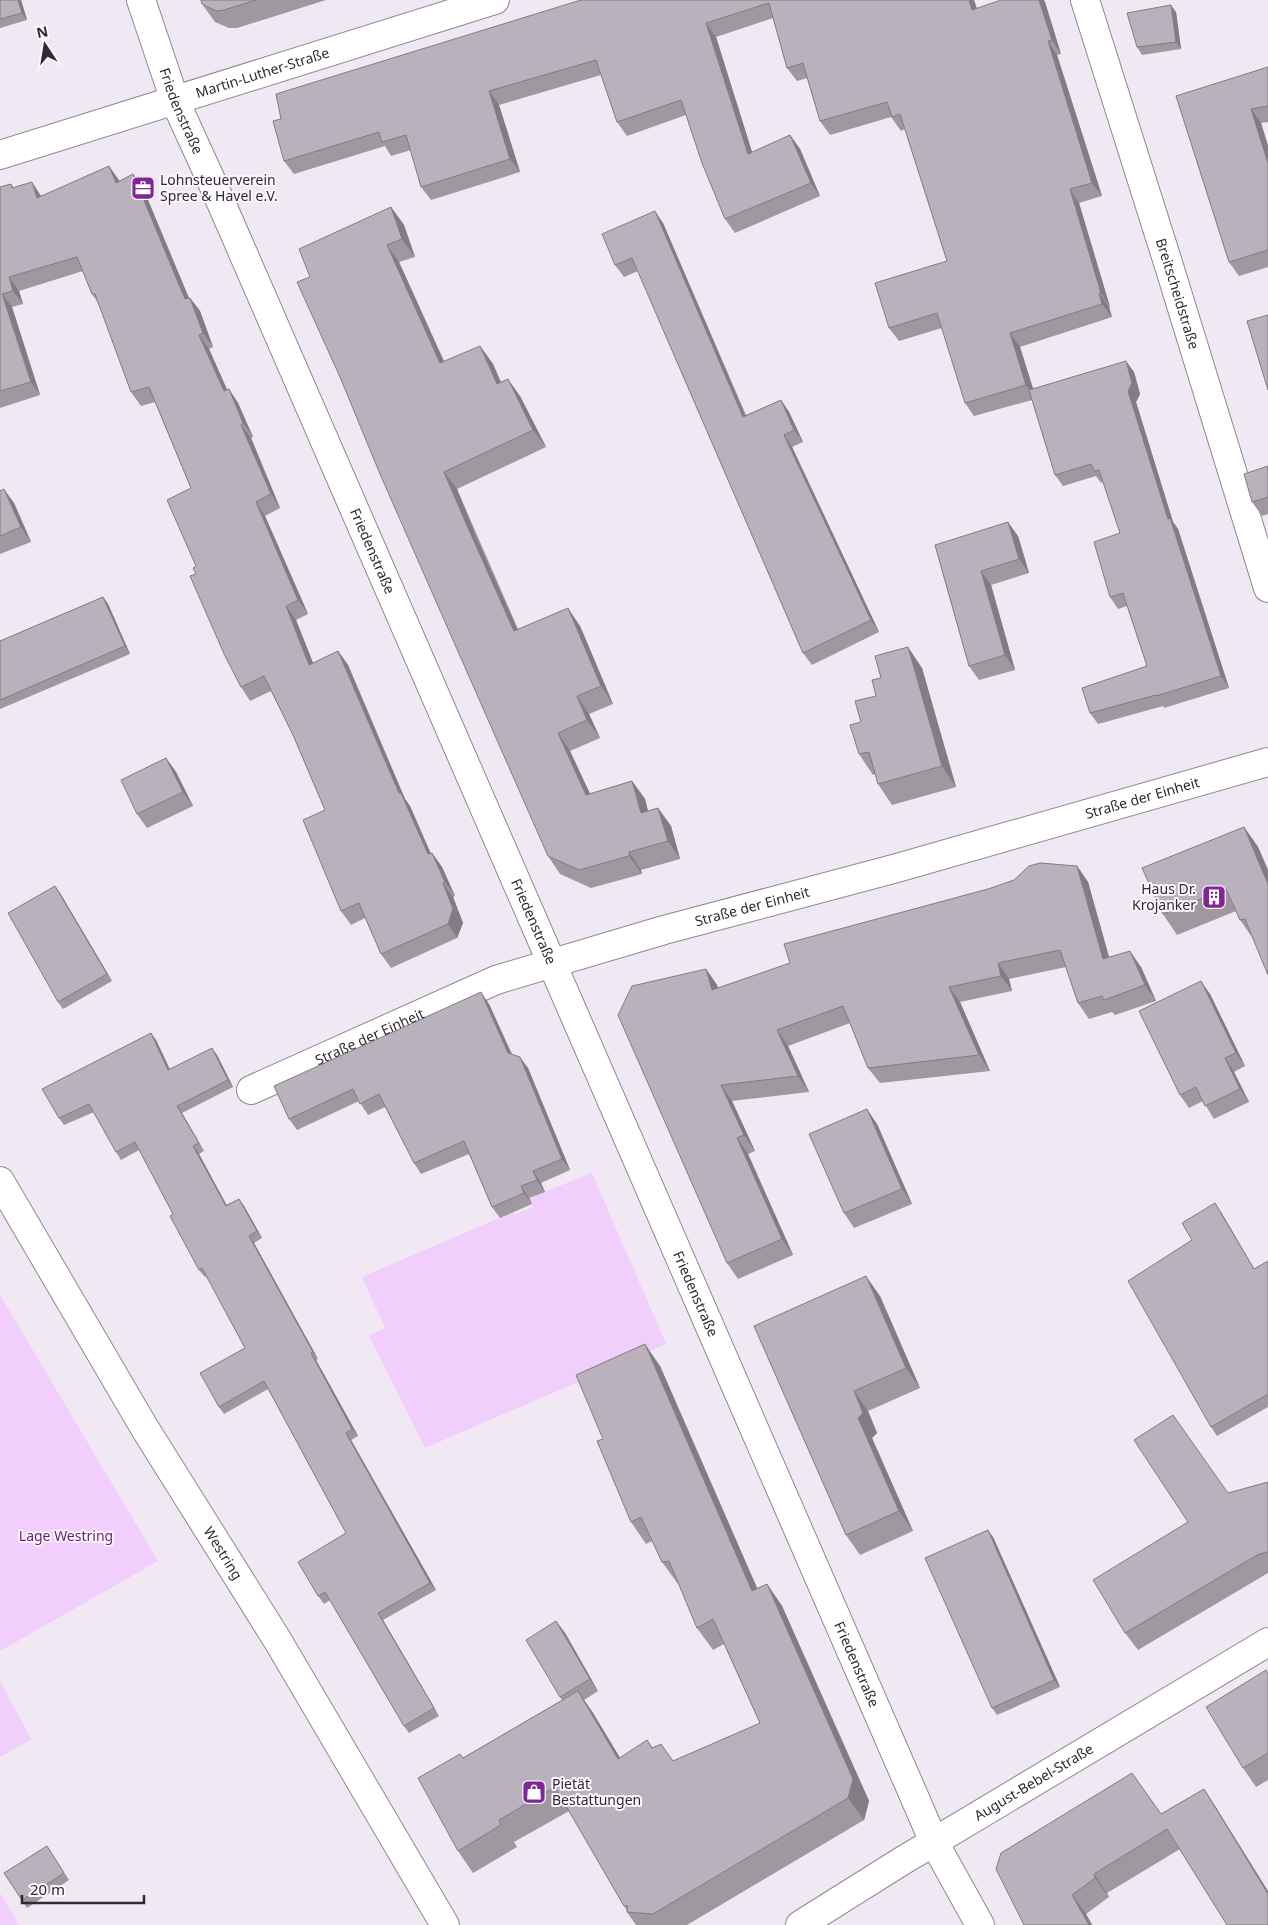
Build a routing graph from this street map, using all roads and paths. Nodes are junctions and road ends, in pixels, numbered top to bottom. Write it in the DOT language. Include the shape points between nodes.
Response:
graph roads {
  1 [pos="141,0"];
  2 [pos="495,0"];
  3 [pos="1085,0"];
  4 [pos="175,101"];
  5 [pos="0,155"];
  6 [pos="1268,588"];
  7 [pos="1268,762"];
  8 [pos="552,963"];
  9 [pos="251,1090"];
  10 [pos="0,1181"];
  11 [pos="1268,1642"];
  12 [pos="934,1842"];
  13 [pos="445,1925"];
  14 [pos="800,1925"];
  15 [pos="980,1925"];
  1 -- 4 [label="street, Friedenstraße"];
  2 -- 4 [label="street, Martin-Luther-Straße"];
  3 -- 6 [label="street, Breitscheidstraße"];
  4 -- 5 [label="street, Martin-Luther-Straße"];
  4 -- 8 [label="street, Friedenstraße"];
  7 -- 8 [label="street, Straße der Einheit"];
  8 -- 9 [label="street, Straße der Einheit" via="496,980"];
  8 -- 12 [label="street, Friedenstraße"];
  10 -- 13 [label="street, Westring" via="144,1427 278,1641"];
  11 -- 12 [label="street, August-Bebel-Straße"];
  12 -- 14 [label="street, August-Bebel-Straße"];
  12 -- 15 [label="street, Friedenstraße"];
}
